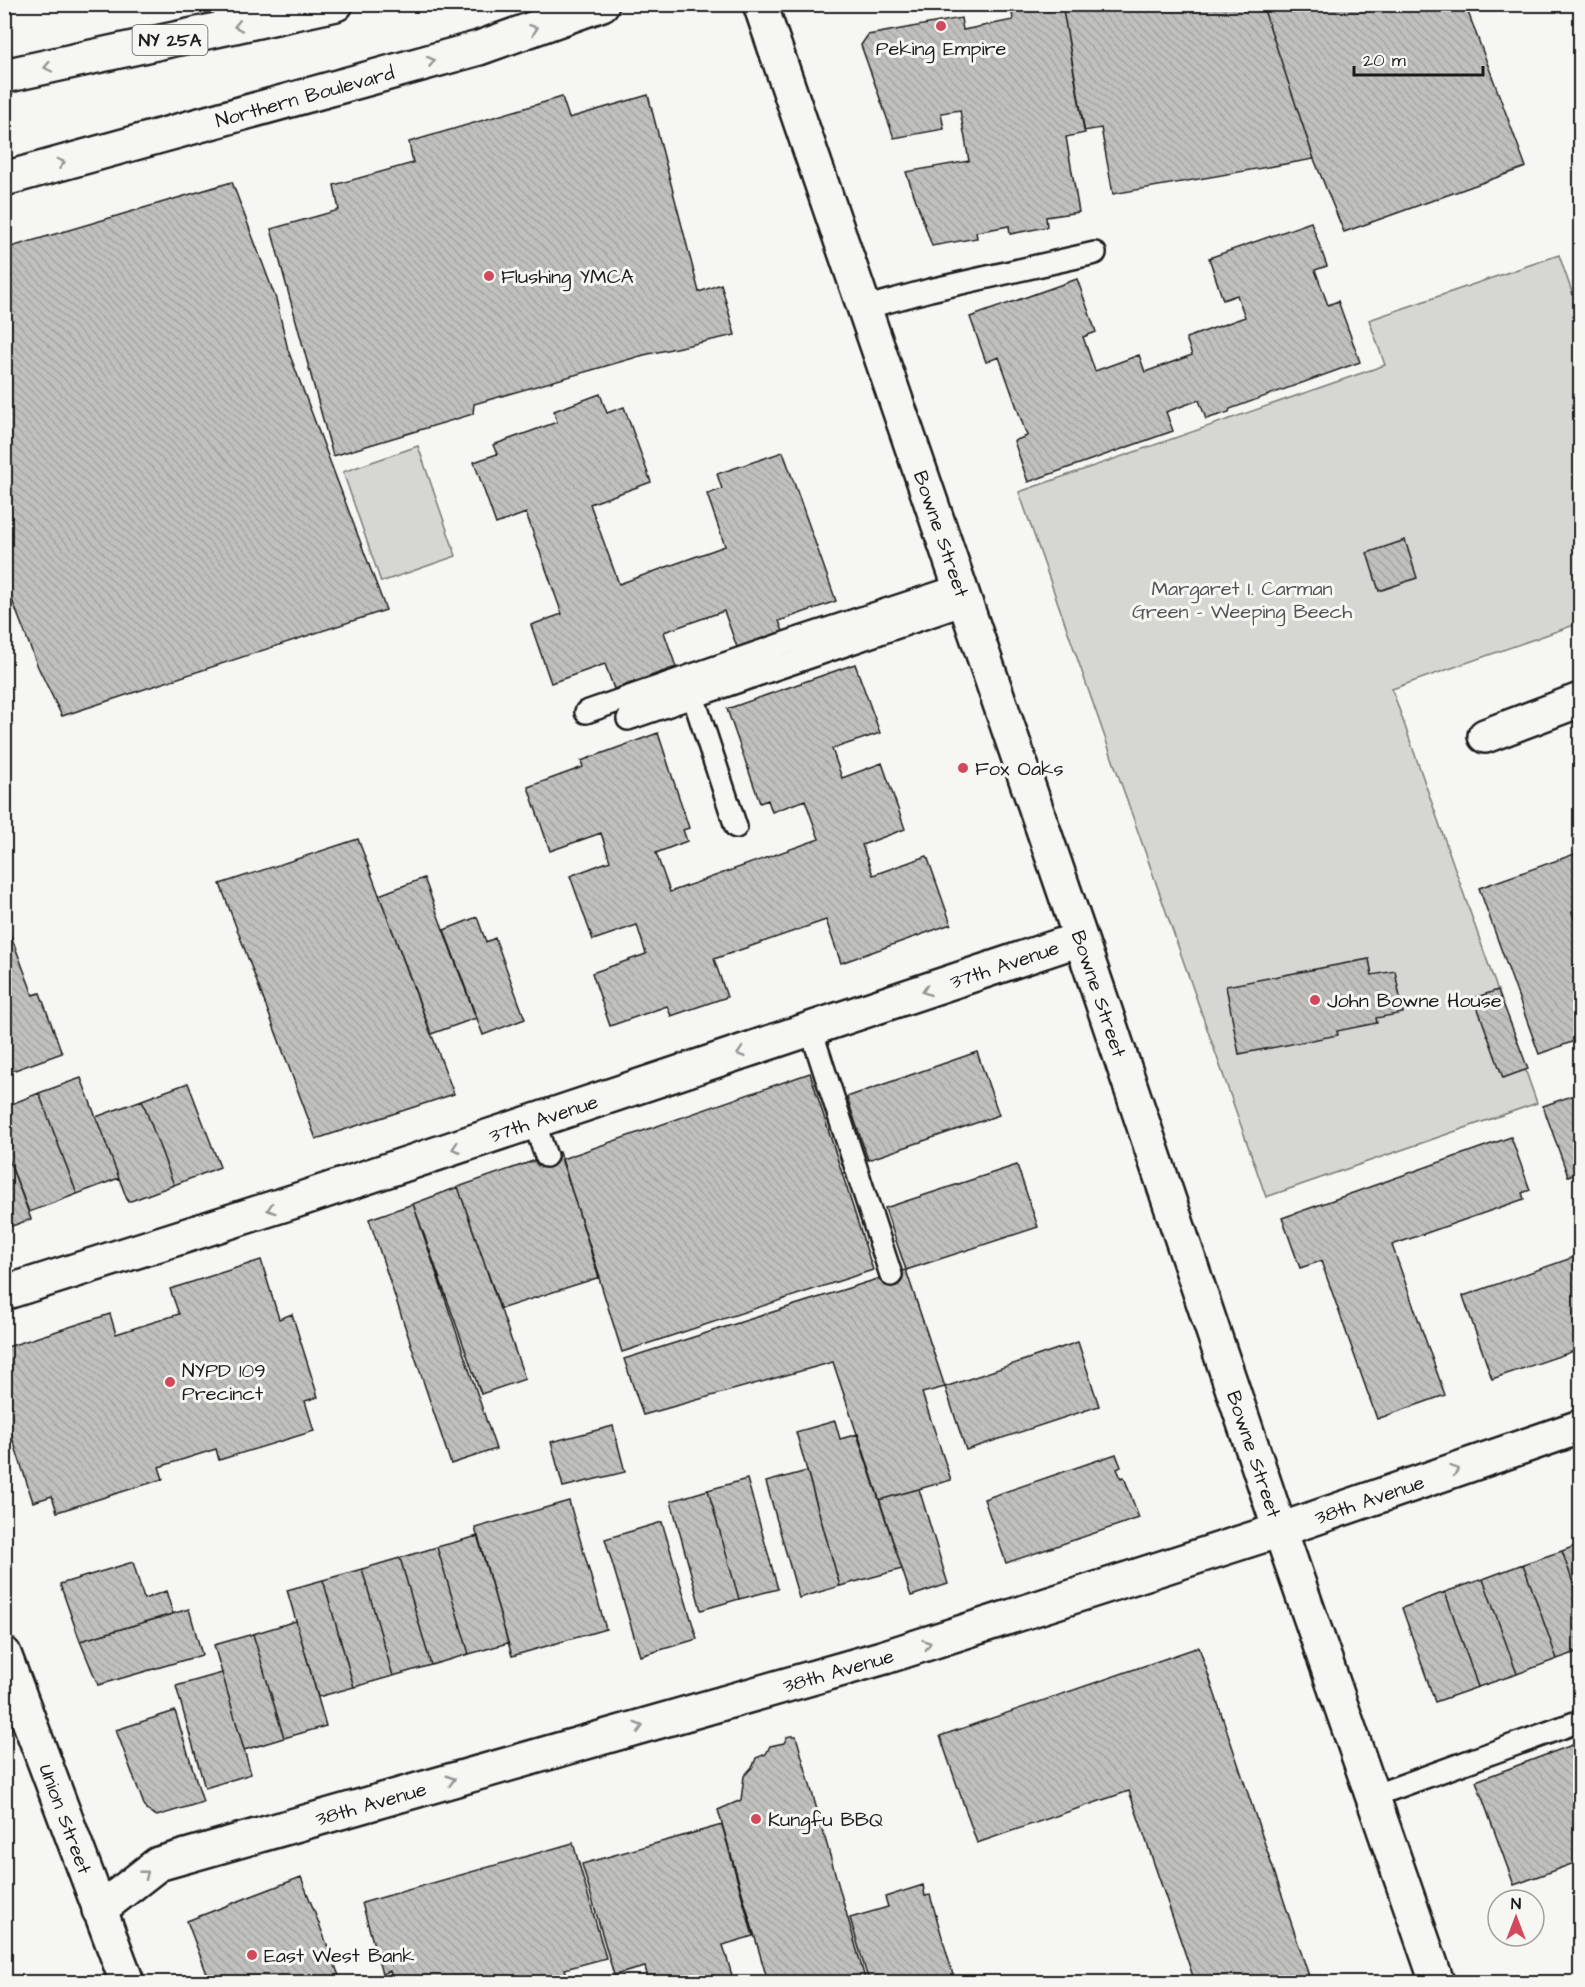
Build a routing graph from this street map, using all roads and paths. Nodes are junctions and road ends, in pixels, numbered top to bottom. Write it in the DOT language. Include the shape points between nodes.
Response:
graph roads {
  1 [pos="336,4"];
  2 [pos="602,4"];
  3 [pos="760,4"];
  4 [pos="4,76"];
  5 [pos="4,179"];
  6 [pos="1095,253"];
  7 [pos="864,308"];
  8 [pos="962,595"];
  9 [pos="693,696"];
  10 [pos="1581,700"];
  11 [pos="586,712"];
  12 [pos="628,718"];
  13 [pos="1485,736"];
  14 [pos="736,827"];
  15 [pos="1080,939"];
  16 [pos="811,1030"];
  17 [pos="534,1122"];
  18 [pos="546,1156"];
  19 [pos="891,1275"];
  20 [pos="4,1293"];
  21 [pos="1581,1427"];
  22 [pos="1280,1530"];
  23 [pos="4,1654"];
  24 [pos="1581,1721"];
  25 [pos="1373,1796"];
  26 [pos="99,1910"];
  27 [pos="127,1983"];
  28 [pos="1437,1983"];
  1 -- 4 [label="street, NY 25A, one-way"];
  5 -- 2 [label="street, Northern Boulevard, one-way" via="479,48"];
  3 -- 7 [label="street, Bowne Street"];
  6 -- 7 [label="lane"];
  7 -- 8 [label="street, Bowne Street"];
  8 -- 9 [label="lane"];
  8 -- 11 [label="lane" via="791,641"];
  8 -- 15 [label="street, Bowne Street"];
  9 -- 12 [label="lane"];
  9 -- 14 [label="lane"];
  10 -- 13 [label="street"];
  15 -- 16 [label="street, 37th Avenue, one-way"];
  15 -- 22 [label="street, Bowne Street"];
  16 -- 17 [label="street, 37th Avenue, one-way"];
  16 -- 19 [label="lane"];
  17 -- 18 [label="lane"];
  17 -- 20 [label="street, 37th Avenue, one-way"];
  22 -- 21 [label="street, 38th Avenue, one-way"];
  22 -- 25 [label="street, Bowne Street"];
  26 -- 22 [label="street, 38th Avenue, one-way" via="158,1864 885,1657"];
  23 -- 26 [label="street, Union Street"];
  24 -- 25 [label="lane"];
  25 -- 28 [label="street, Bowne Street"];
  26 -- 27 [label="street, Union Street"];
}
